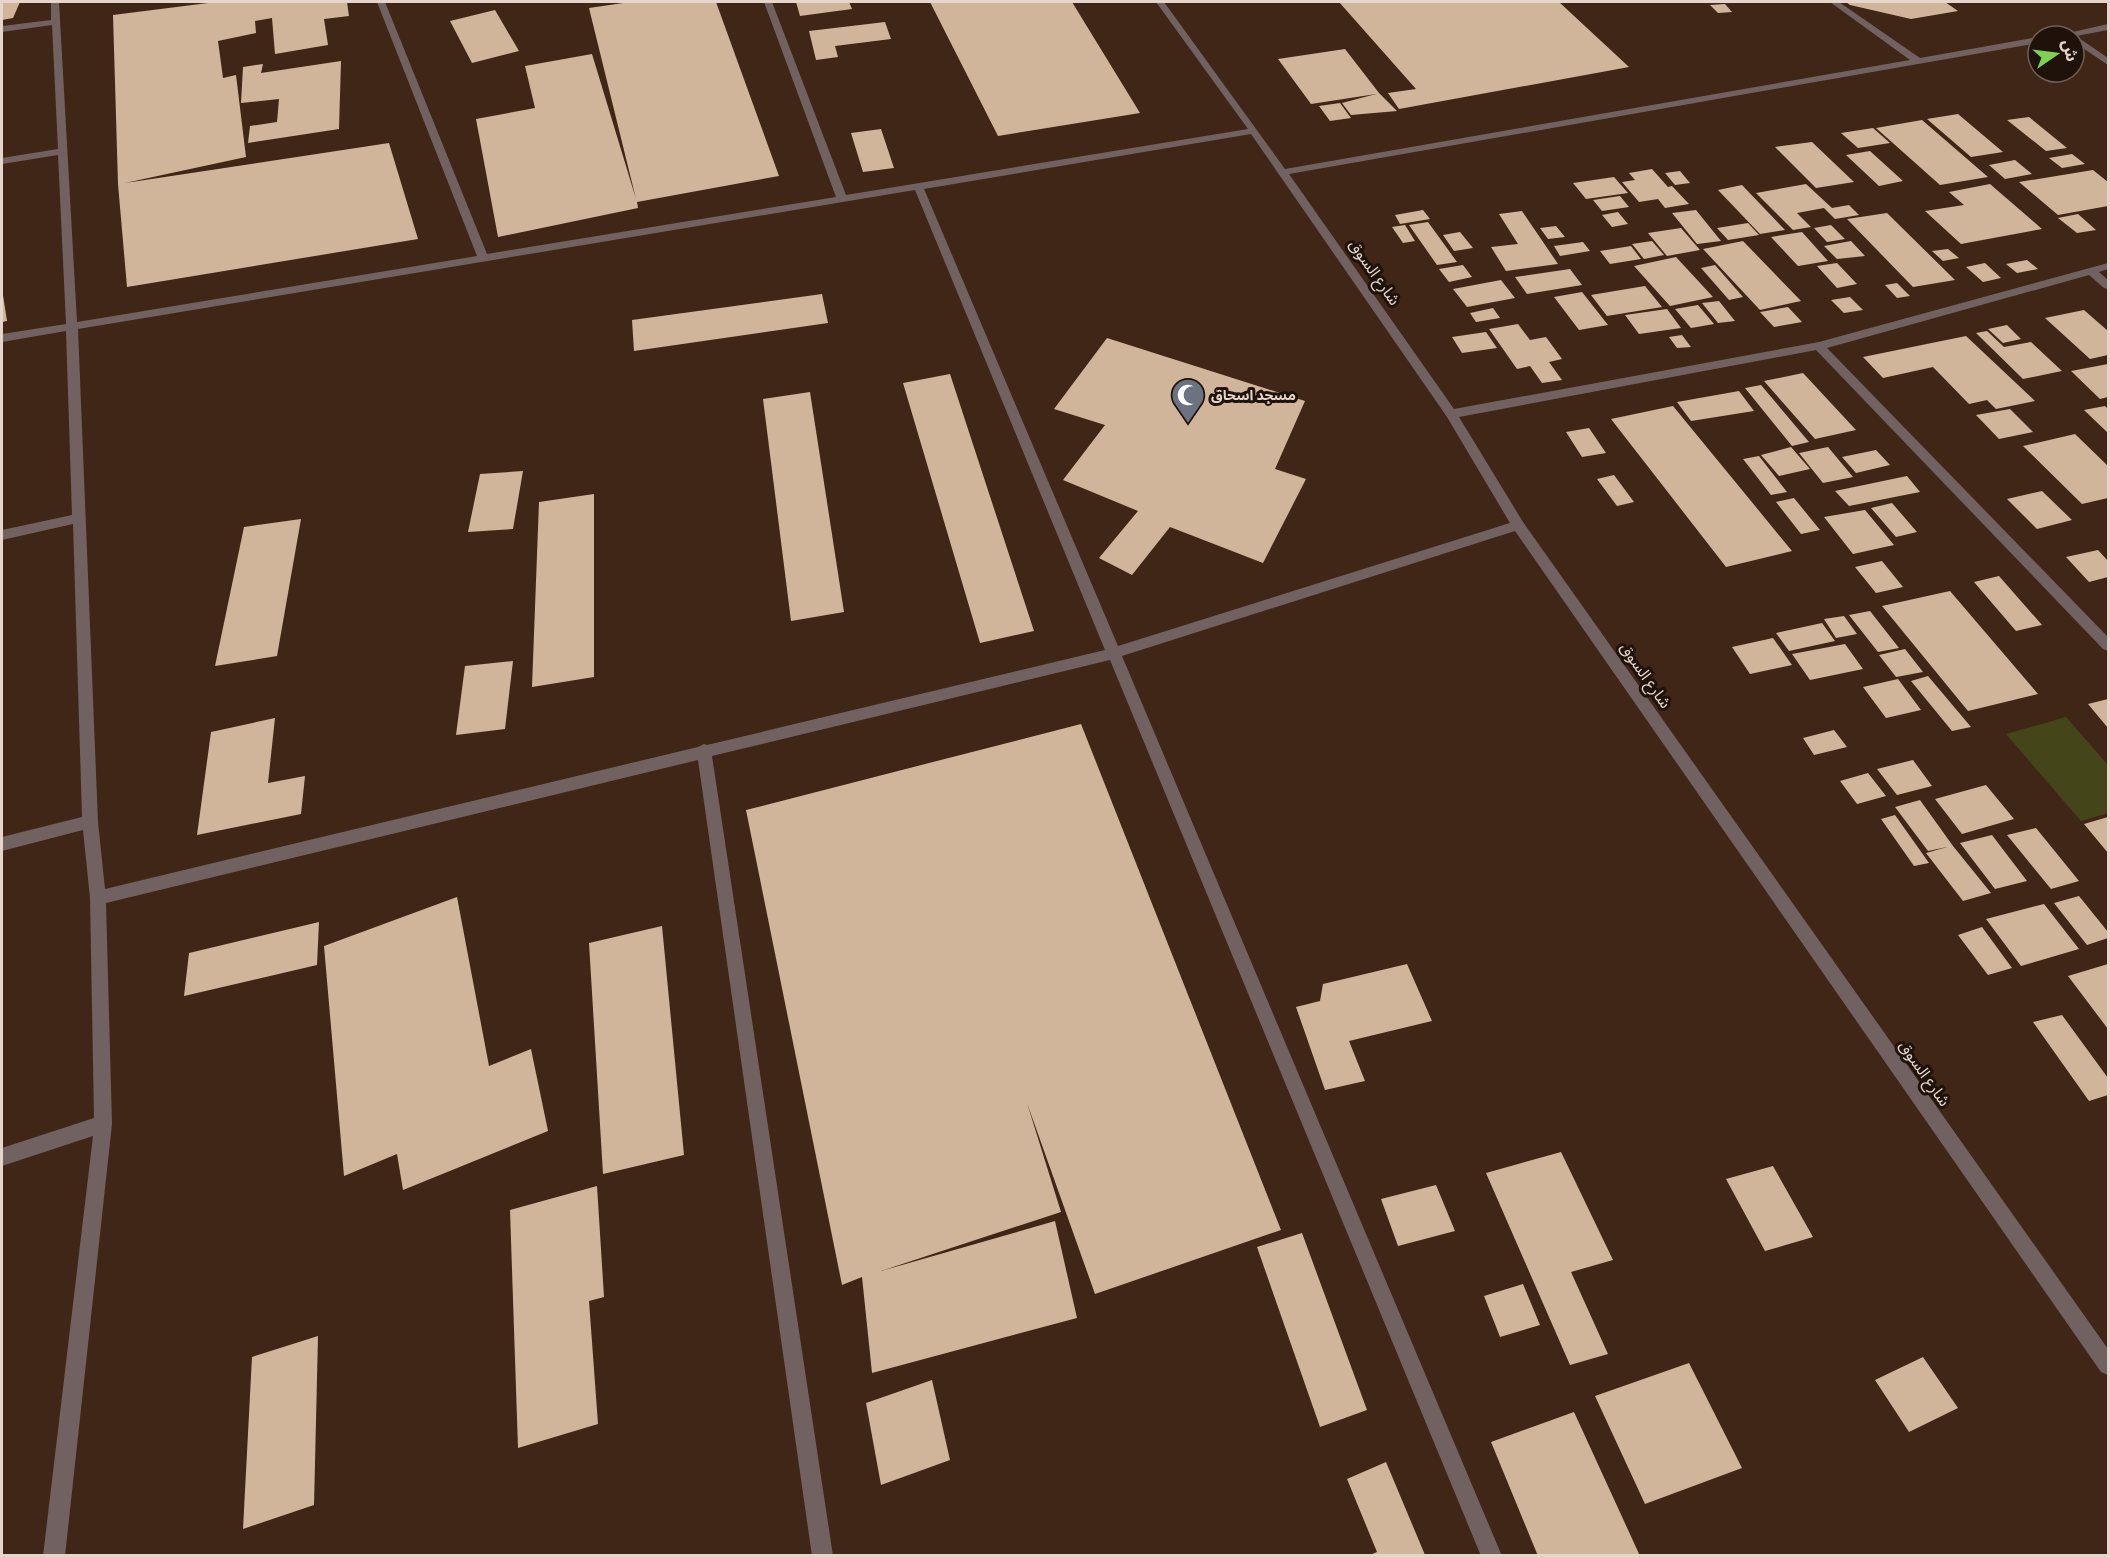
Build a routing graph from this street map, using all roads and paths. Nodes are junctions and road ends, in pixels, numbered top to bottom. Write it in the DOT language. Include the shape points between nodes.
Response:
graph roads {
  1 [pos="55,2"];
  2 [pos="61,2"];
  3 [pos="381,2"];
  4 [pos="768,2"];
  5 [pos="1160,2"];
  6 [pos="1834,2"];
  7 [pos="56,22"];
  8 [pos="2109,27"];
  9 [pos="2,29"];
  10 [pos="2086,32"];
  11 [pos="2026,42"];
  12 [pos="2086,47"];
  13 [pos="1918,61"];
  14 [pos="2109,62"];
  15 [pos="1254,130"];
  16 [pos="63,151"];
  17 [pos="2,161"];
  18 [pos="1283,172"];
  19 [pos="918,186"];
  20 [pos="842,199"];
  21 [pos="483,258"];
  22 [pos="2109,266"];
  23 [pos="2091,271"];
  24 [pos="2109,286"];
  25 [pos="72,326"];
  26 [pos="2,338"];
  27 [pos="1819,346"];
  28 [pos="1451,414"];
  29 [pos="79,518"];
  30 [pos="1518,525"];
  31 [pos="2,535"];
  32 [pos="2109,645"];
  33 [pos="1115,653"];
  34 [pos="704,750"];
  35 [pos="90,822"];
  36 [pos="2,844"];
  37 [pos="98,898"];
  38 [pos="103,1124"];
  39 [pos="2,1157"];
  40 [pos="2109,1365"];
  41 [pos="54,1556"];
  42 [pos="823,1556"];
  43 [pos="1492,1556"];
  1 -- 2 [label="street"];
  1 -- 7 [label="street"];
  3 -- 21 [label="street"];
  4 -- 20 [label="street"];
  5 -- 15 [label="street, شارع السوق"];
  6 -- 13 [label="street"];
  7 -- 9 [label="street"];
  7 -- 16 [label="street"];
  8 -- 10 [label="street"];
  11 -- 13 [label="street"];
  12 -- 14 [label="street"];
  13 -- 18 [label="street"];
  15 -- 18 [label="street, شارع السوق"];
  15 -- 19 [label="street"];
  16 -- 17 [label="street"];
  16 -- 25 [label="street"];
  18 -- 28 [label="street, شارع السوق"];
  19 -- 20 [label="street"];
  19 -- 33 [label="street"];
  20 -- 21 [label="street"];
  21 -- 25 [label="street"];
  22 -- 23 [label="street"];
  23 -- 24 [label="street"];
  23 -- 27 [label="street"];
  25 -- 26 [label="street"];
  25 -- 29 [label="street"];
  27 -- 28 [label="street"];
  27 -- 32 [label="street"];
  28 -- 30 [label="street, شارع السوق"];
  29 -- 31 [label="street"];
  29 -- 35 [label="street"];
  30 -- 33 [label="street"];
  30 -- 40 [label="street, شارع السوق"];
  33 -- 34 [label="street"];
  33 -- 43 [label="street"];
  34 -- 37 [label="street"];
  34 -- 42 [label="street"];
  35 -- 36 [label="street"];
  35 -- 37 [label="street"];
  37 -- 38 [label="street"];
  38 -- 39 [label="street"];
  38 -- 41 [label="street"];
}
